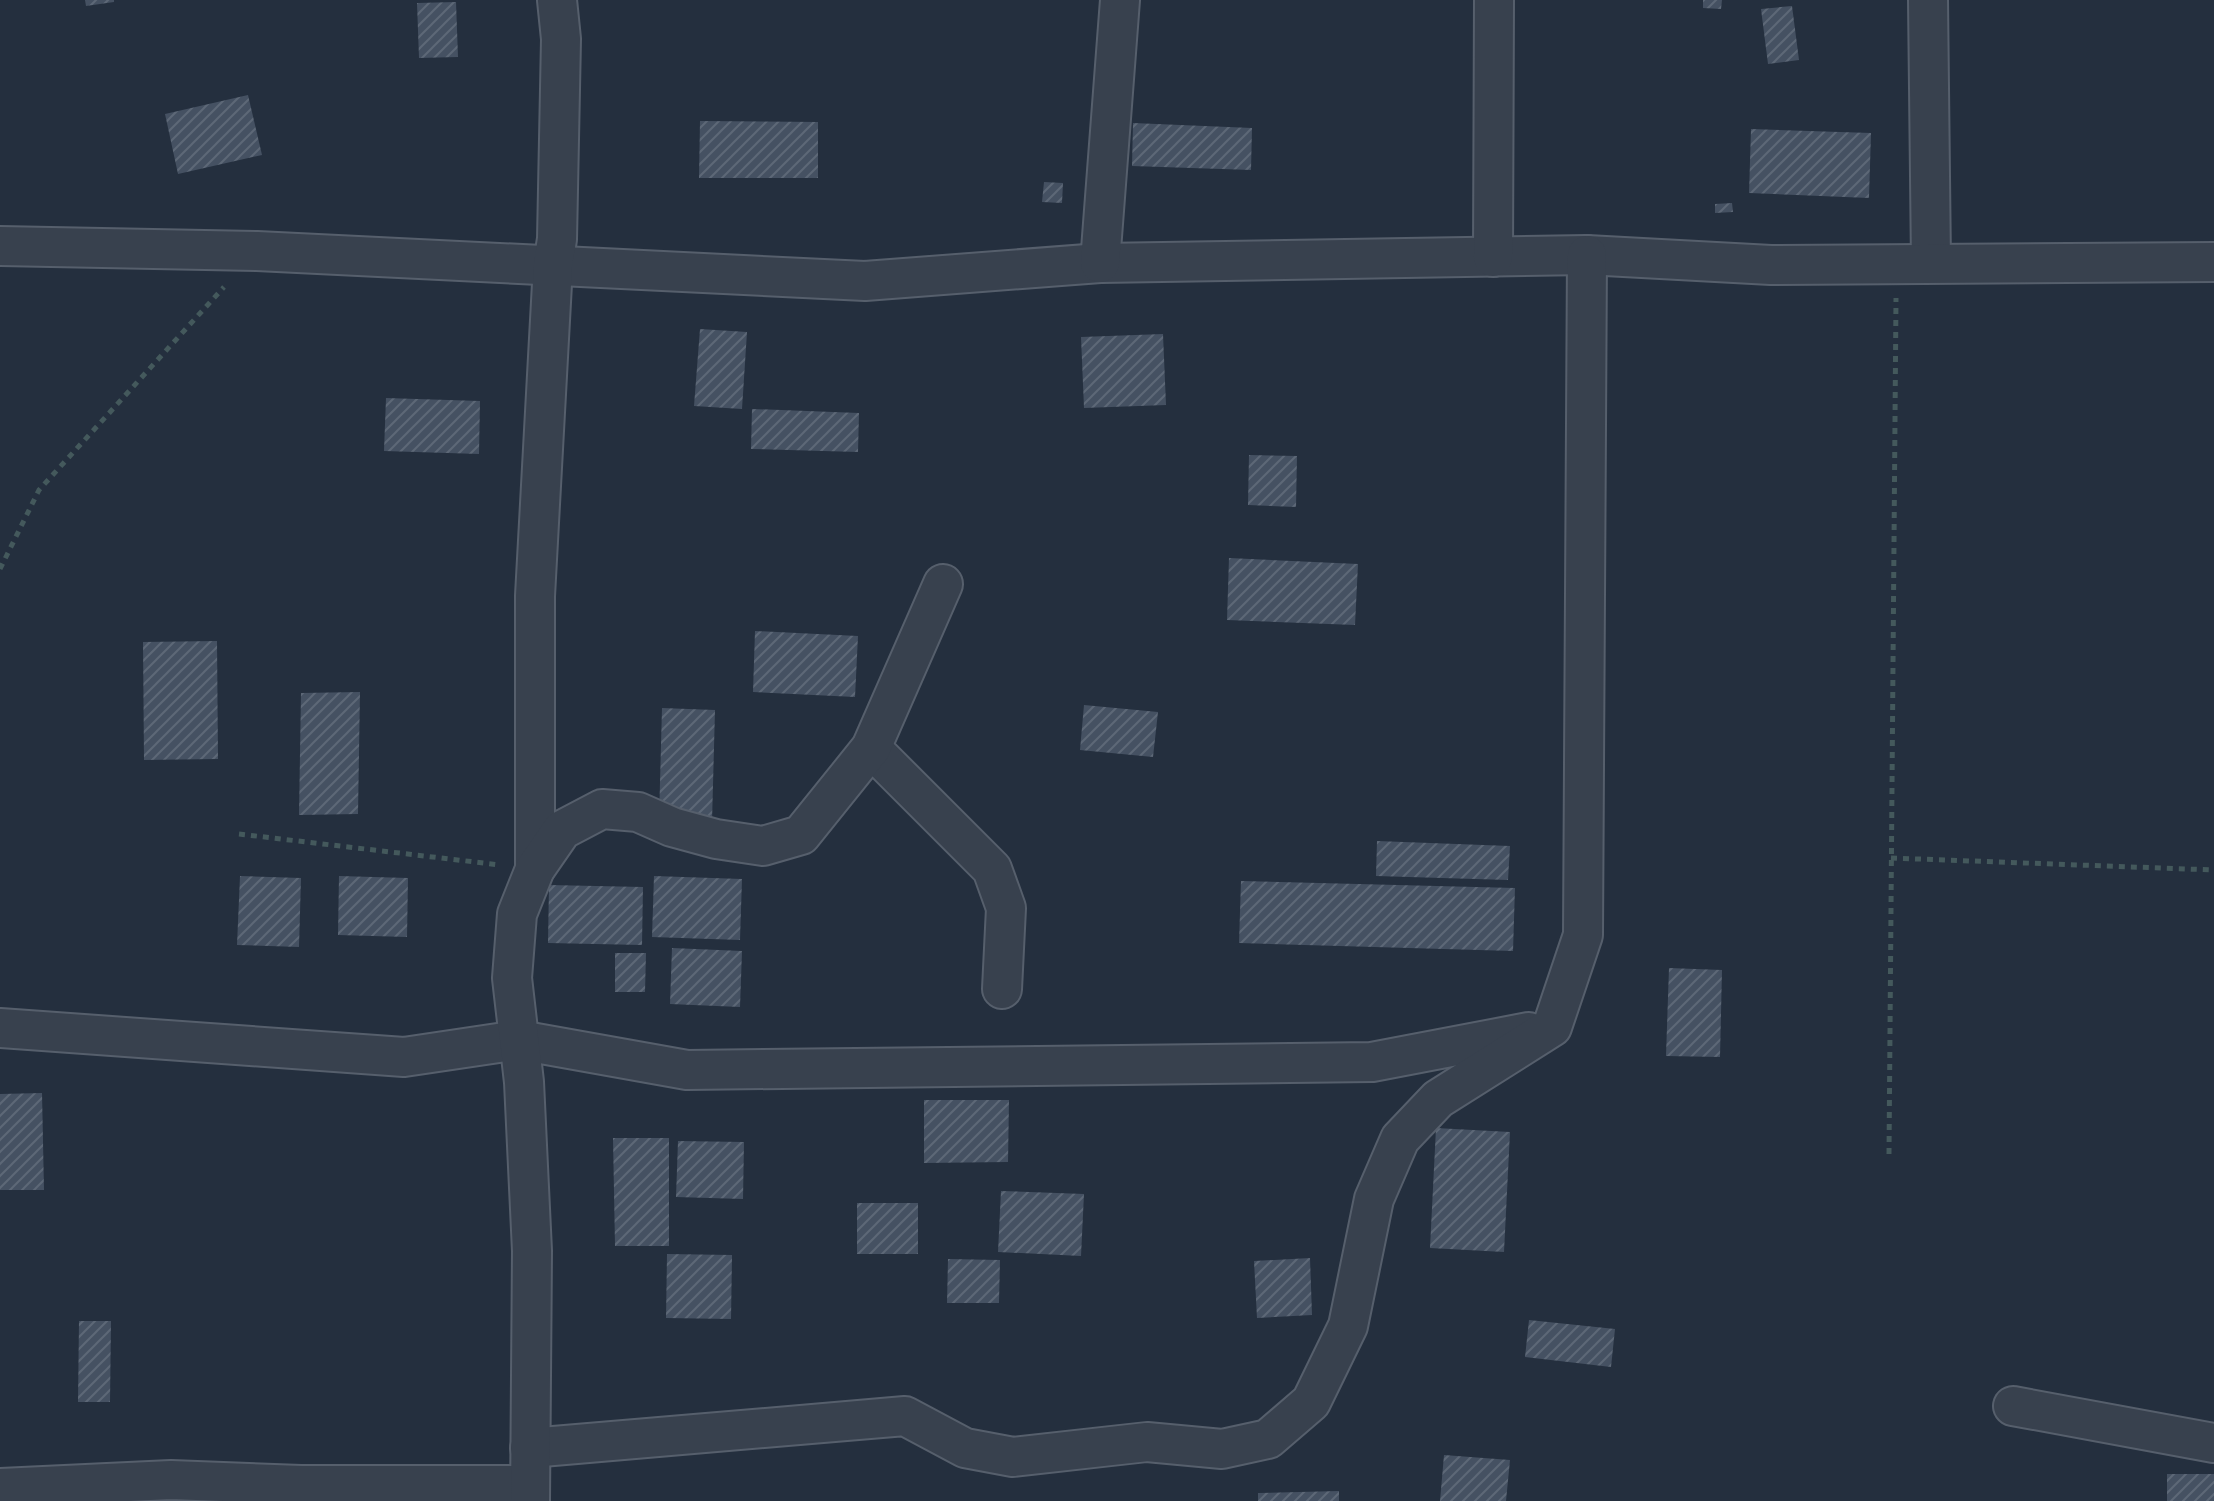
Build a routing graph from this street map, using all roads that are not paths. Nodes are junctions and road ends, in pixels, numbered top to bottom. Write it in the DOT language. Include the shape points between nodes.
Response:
graph roads {
  1 [pos="557,0"];
  2 [pos="1120,0"];
  3 [pos="1494,0"];
  4 [pos="1928,0"];
  5 [pos="0,246"];
  6 [pos="1587,255"];
  7 [pos="1493,257"];
  8 [pos="2214,262"];
  9 [pos="1100,263"];
  10 [pos="1914,264"];
  11 [pos="553,265"];
  12 [pos="943,584"];
  13 [pos="871,748"];
  14 [pos="535,869"];
  15 [pos="1002,989"];
  16 [pos="1552,1027"];
  17 [pos="0,1028"];
  18 [pos="519,1040"];
  19 [pos="2013,1406"];
  20 [pos="2214,1443"];
  21 [pos="530,1478"];
  22 [pos="0,1488"];
  1 -- 11 [label="street" via="561,54"];
  2 -- 9 [label="street"];
  3 -- 7 [label="street"];
  4 -- 10 [label="street"];
  5 -- 11 [label="street"];
  6 -- 7 [label="street"];
  6 -- 10 [label="street" via="1771,265"];
  6 -- 16 [label="street" via="1583,935"];
  7 -- 9 [label="street"];
  8 -- 10 [label="street"];
  9 -- 11 [label="street" via="865,281"];
  11 -- 14 [label="street" via="535,596"];
  12 -- 13 [label="street"];
  13 -- 14 [label="street" via="801,835 763,846 701,835 638,812 602,809 562,830"];
  13 -- 15 [label="street" via="992,869 1006,908"];
  14 -- 18 [label="street" via="517,914 512,978"];
  16 -- 18 [label="street" via="1372,1062 687,1070"];
  16 -- 21 [label="street" via="1438,1099 1400,1139 1374,1199 1348,1326 1311,1402 1268,1439 1222,1449 1147,1442 1013,1457 965,1448 905,1416"];
  17 -- 18 [label="street" via="404,1057"];
  18 -- 21 [label="street" via="532,1251"];
  19 -- 20 [label="street"];
  21 -- 22 [label="street" via="301,1485 171,1480"];
}
